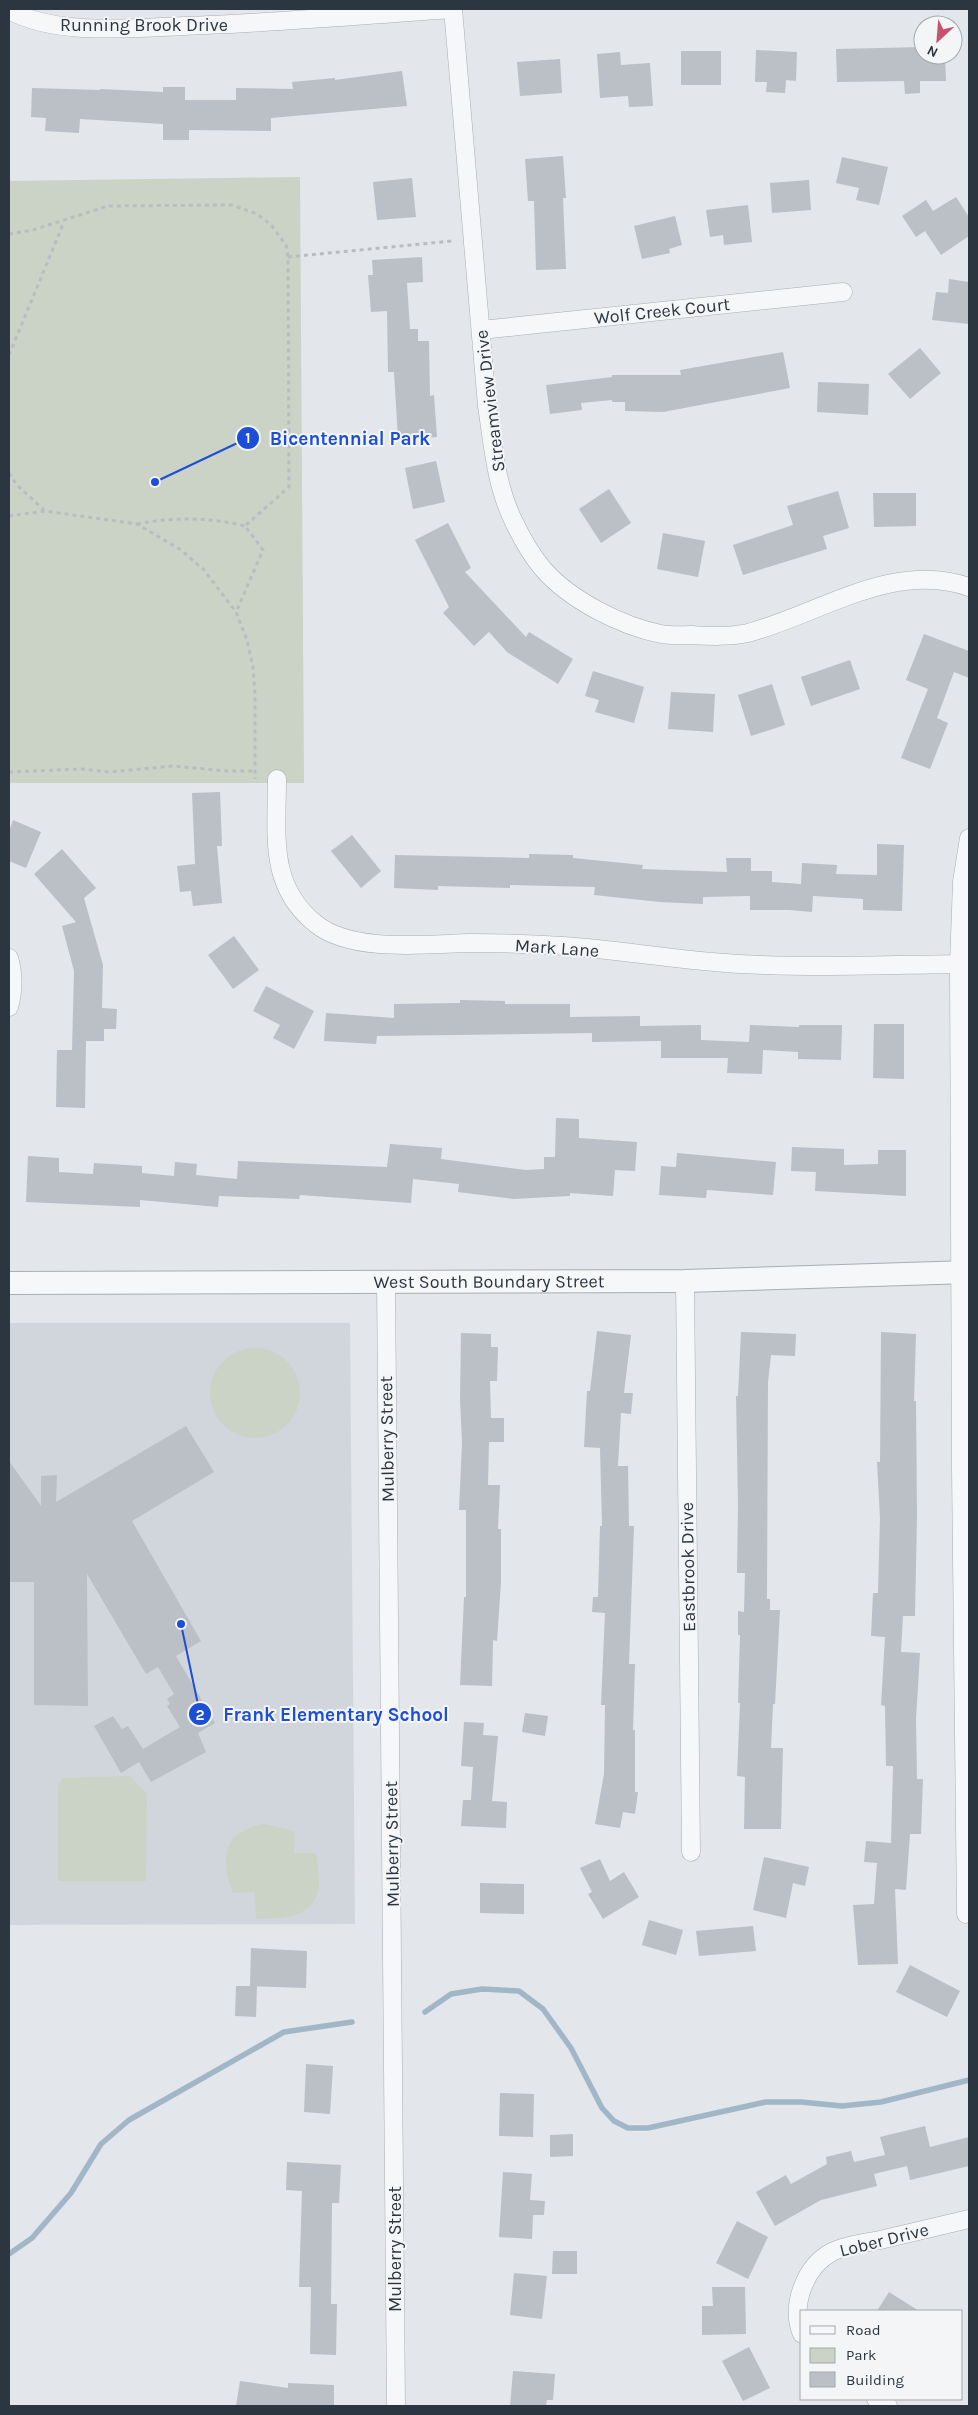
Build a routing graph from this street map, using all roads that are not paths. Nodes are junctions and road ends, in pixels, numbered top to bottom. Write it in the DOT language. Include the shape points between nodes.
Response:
graph roads {
  1 [pos="453,9"];
  2 [pos="11,16"];
  3 [pos="842,292"];
  4 [pos="481,330"];
  5 [pos="969,587"];
  6 [pos="277,779"];
  7 [pos="969,838"];
  8 [pos="9,958"];
  9 [pos="959,964"];
  10 [pos="9,1006"];
  11 [pos="965,1272"];
  12 [pos="685,1281"];
  13 [pos="386,1282"];
  14 [pos="9,1283"];
  15 [pos="691,1852"];
  16 [pos="966,1914"];
  17 [pos="969,2219"];
  18 [pos="800,2326"];
  19 [pos="396,2406"];
  1 -- 2 [label="street, Running Brook Drive" via="152,28 50,25"];
  1 -- 4 [label="street, Streamview Drive"];
  3 -- 4 [label="street, Wolf Creek Court"];
  4 -- 5 [label="street, Streamview Drive" via="495,464 513,519 543,569 565,588 610,617 636,628 663,634 719,637 746,633 870,588 908,579 959,583"];
  6 -- 9 [label="street, Mark Lane" via="278,853 283,884 290,898 311,920 343,938 387,944 564,946 740,964"];
  7 -- 9 [label="street" via="962,882"];
  8 -- 10 [label="street" via="13,972"];
  9 -- 11 [label="street"];
  11 -- 12 [label="street, West South Boundary Street"];
  11 -- 16 [label="street"];
  12 -- 13 [label="street, West South Boundary Street"];
  12 -- 15 [label="street, Eastbrook Drive"];
  13 -- 14 [label="street, West South Boundary Street"];
  13 -- 19 [label="street, Mulberry Street"];
  17 -- 18 [label="street, Lober Drive" via="857,2245 833,2252 820,2260 803,2285 797,2314"];
}
